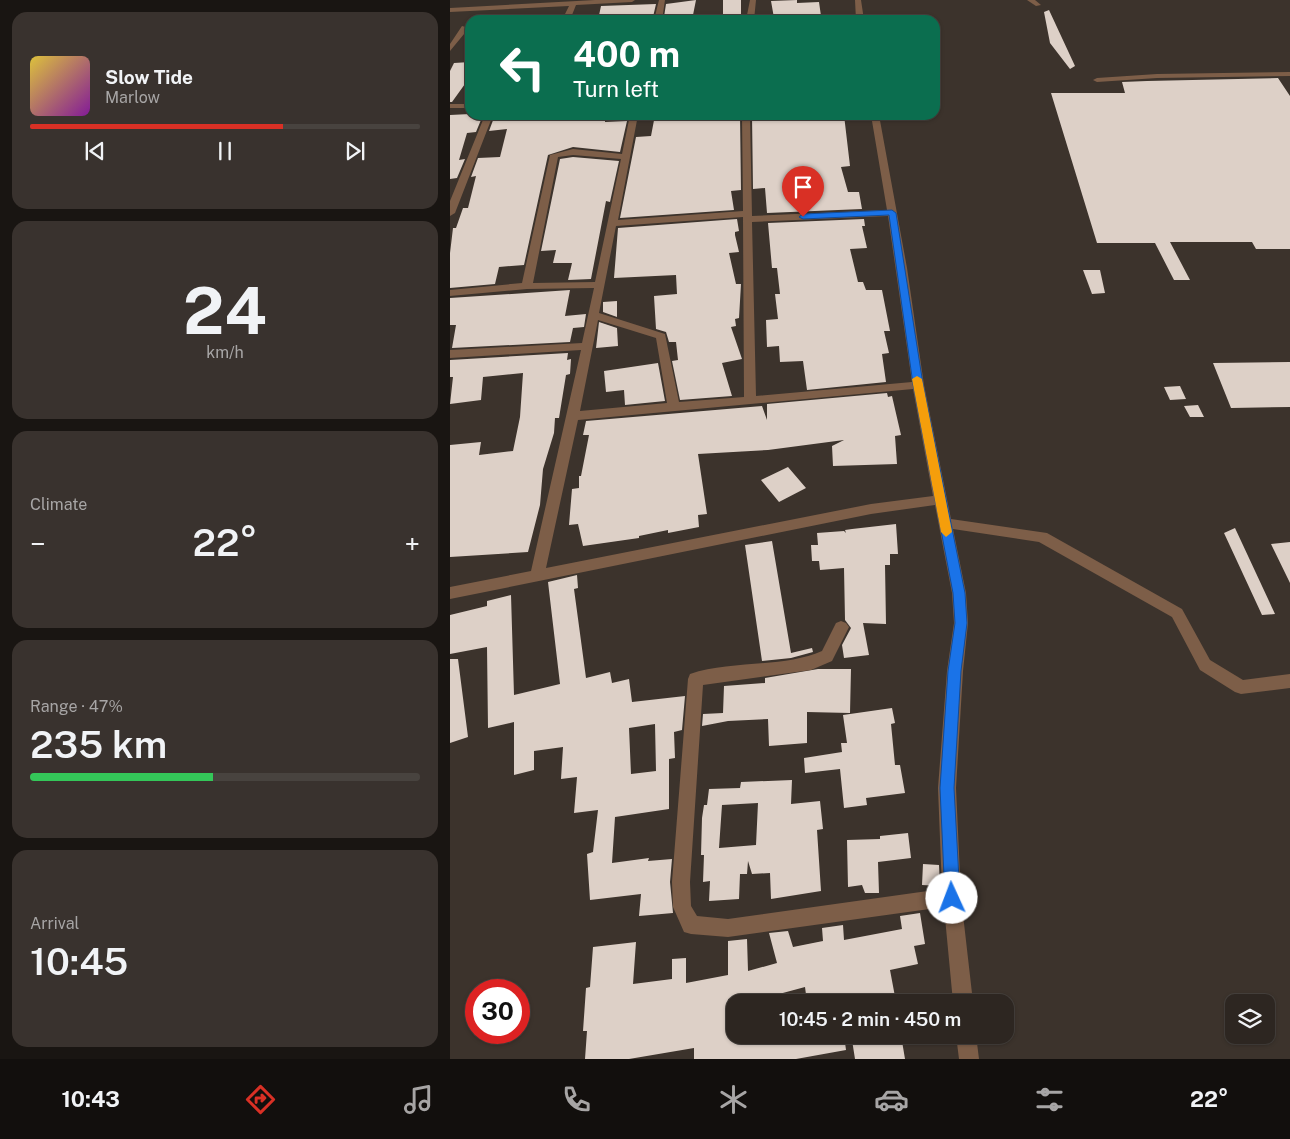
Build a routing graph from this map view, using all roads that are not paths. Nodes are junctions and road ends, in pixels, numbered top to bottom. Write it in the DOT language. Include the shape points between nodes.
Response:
graph roads {
  1 [pos="478,0"];
  2 [pos="632,0"];
  3 [pos="662,0"];
  4 [pos="753,0"];
  5 [pos="858,0"];
  6 [pos="1030,0"];
  7 [pos="573,4"];
  8 [pos="1038,5"];
  9 [pos="473,9"];
  10 [pos="450,10"];
  11 [pos="568,15"];
  12 [pos="659,15"];
  13 [pos="751,15"];
  14 [pos="860,15"];
  15 [pos="465,28"];
  16 [pos="450,49"];
  17 [pos="1290,74"];
  18 [pos="1097,80"];
  19 [pos="450,106"];
  20 [pos="465,106"];
  21 [pos="487,120"];
  22 [pos="633,120"];
  23 [pos="746,120"];
  24 [pos="877,120"];
  25 [pos="626,158"];
  26 [pos="450,213"];
  27 [pos="892,213"];
  28 [pos="749,216"];
  29 [pos="613,223"];
  30 [pos="601,285"];
  31 [pos="527,286"];
  32 [pos="450,293"];
  33 [pos="595,315"];
  34 [pos="587,346"];
  35 [pos="450,354"];
  36 [pos="918,384"];
  37 [pos="750,400"];
  38 [pos="674,407"];
  39 [pos="572,416"];
  40 [pos="939,500"];
  41 [pos="944,524"];
  42 [pos="537,575"];
  43 [pos="450,592"];
  44 [pos="840,627"];
  45 [pos="1290,682"];
  46 [pos="952,898"];
  47 [pos="962,994"];
  48 [pos="967,1044"];
  49 [pos="969,1059"];
  1 -- 9 [label="street"];
  2 -- 7 [label="street"];
  3 -- 12 [label="street"];
  4 -- 13 [label="street"];
  5 -- 14 [label="street"];
  6 -- 8 [label="street"];
  7 -- 9 [label="street"];
  7 -- 11 [label="street"];
  9 -- 10 [label="street"];
  15 -- 16 [label="street"];
  17 -- 18 [label="street"];
  19 -- 20 [label="street"];
  21 -- 26 [label="street"];
  22 -- 25 [label="street"];
  23 -- 28 [label="street"];
  24 -- 27 [label="street"];
  25 -- 29 [label="street"];
  25 -- 31 [label="street" via="573,152 554,155"];
  27 -- 28 [label="street"];
  27 -- 36 [label="street"];
  28 -- 29 [label="street"];
  28 -- 37 [label="street"];
  29 -- 30 [label="street"];
  30 -- 31 [label="street"];
  30 -- 33 [label="street"];
  31 -- 32 [label="street"];
  33 -- 34 [label="street"];
  33 -- 38 [label="street" via="661,336"];
  34 -- 35 [label="street"];
  34 -- 39 [label="street"];
  36 -- 37 [label="street"];
  36 -- 40 [label="street"];
  37 -- 38 [label="street"];
  38 -- 39 [label="street"];
  39 -- 42 [label="street" via="566,456"];
  40 -- 41 [label="street"];
  40 -- 42 [label="street" via="871,509"];
  41 -- 45 [label="street" via="1042,536 1177,613 1205,665 1241,687"];
  41 -- 46 [label="street" via="959,593 961,623 947,788"];
  42 -- 43 [label="street"];
  44 -- 46 [label="street" via="827,656 811,663 696,679 681,882 682,907 691,925 728,928"];
  46 -- 47 [label="street"];
  48 -- 49 [label="street"];
}
